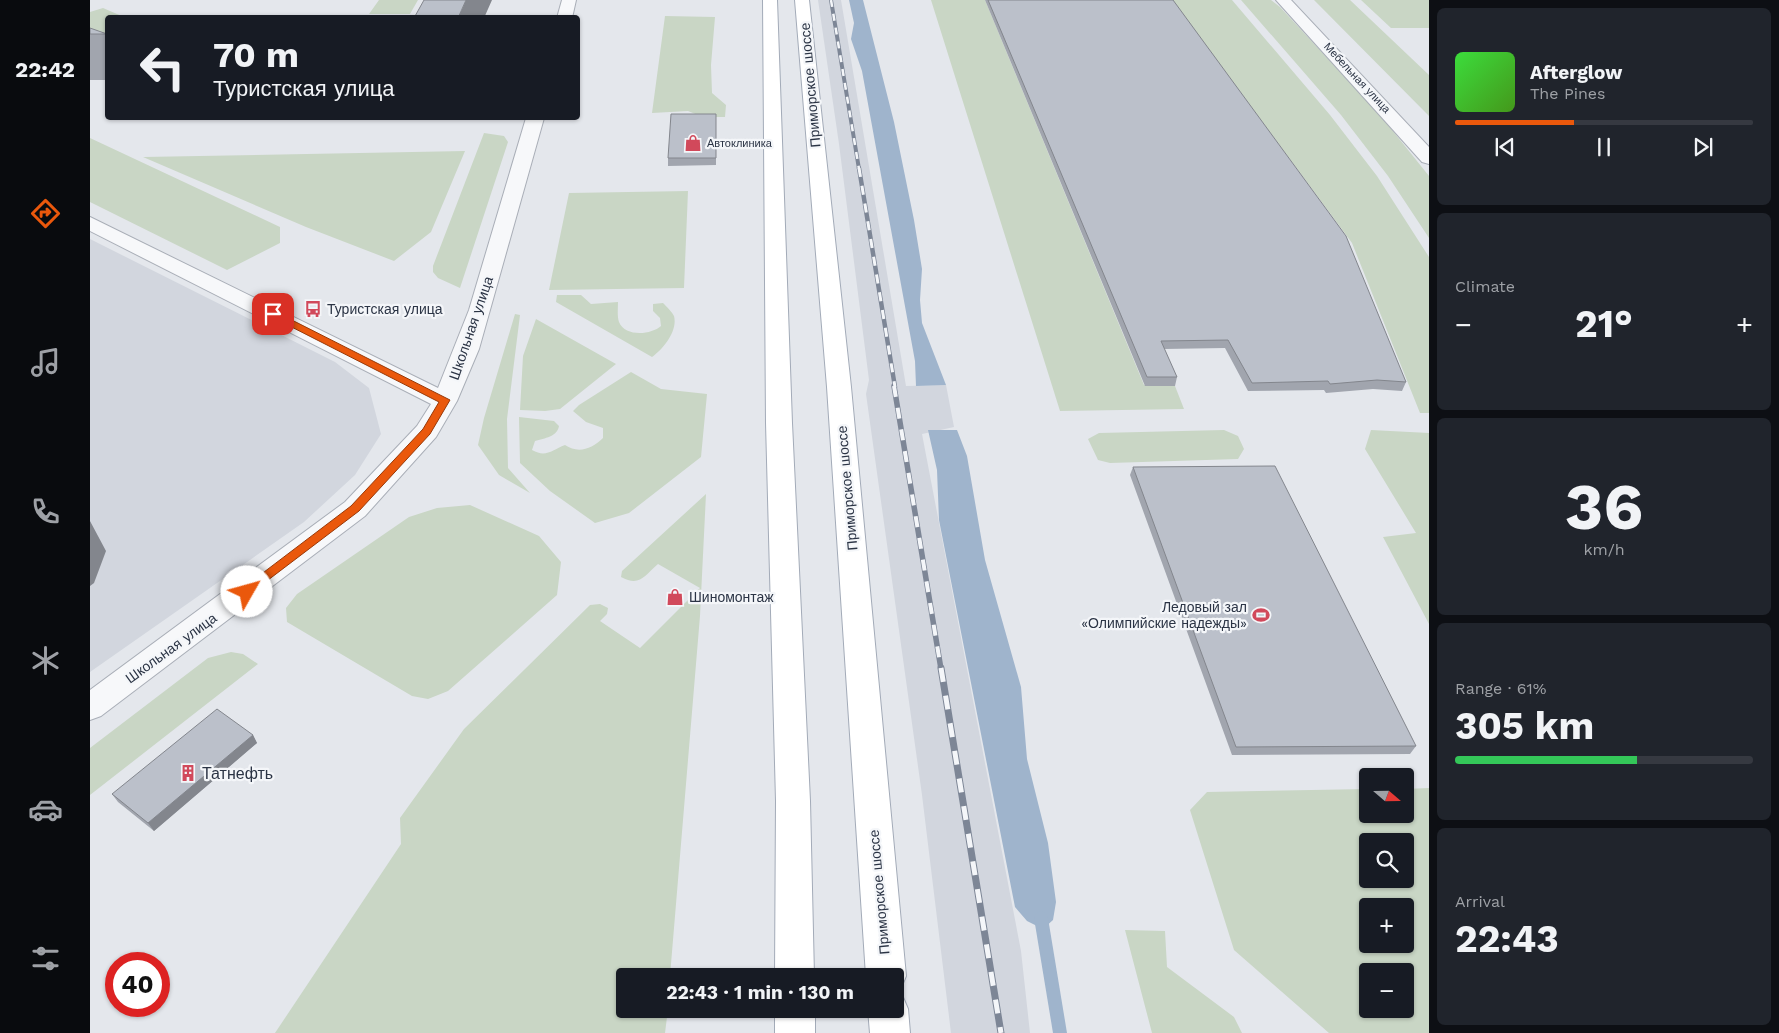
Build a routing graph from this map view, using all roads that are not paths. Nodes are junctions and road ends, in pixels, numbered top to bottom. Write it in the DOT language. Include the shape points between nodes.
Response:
graph roads {
  1 [pos="569,0"];
  2 [pos="770,0"];
  3 [pos="802,0"];
  4 [pos="1283,0"];
  5 [pos="1301,0"];
  6 [pos="565,15"];
  7 [pos="1390,90"];
  8 [pos="534,120"];
  9 [pos="1429,158"];
  10 [pos="90,223"];
  11 [pos="445,400"];
  12 [pos="90,708"];
  13 [pos="795,968"];
  14 [pos="885,968"];
  15 [pos="795,1018"];
  16 [pos="889,1018"];
  17 [pos="795,1033"];
  18 [pos="890,1033"];
  1 -- 6 [label="street"];
  2 -- 13 [label="main road"];
  3 -- 14 [label="main road, Приморское шоссе" via="839,387"];
  4 -- 9 [label="street, Мебельная улица"];
  5 -- 7 [label="street, Мебельная улица"];
  8 -- 11 [label="street, Школьная улица" via="480,310"];
  10 -- 11 [label="street"];
  11 -- 12 [label="street, Школьная улица" via="427,431 355,508"];
  15 -- 17 [label="main road"];
  16 -- 18 [label="main road"];
}
